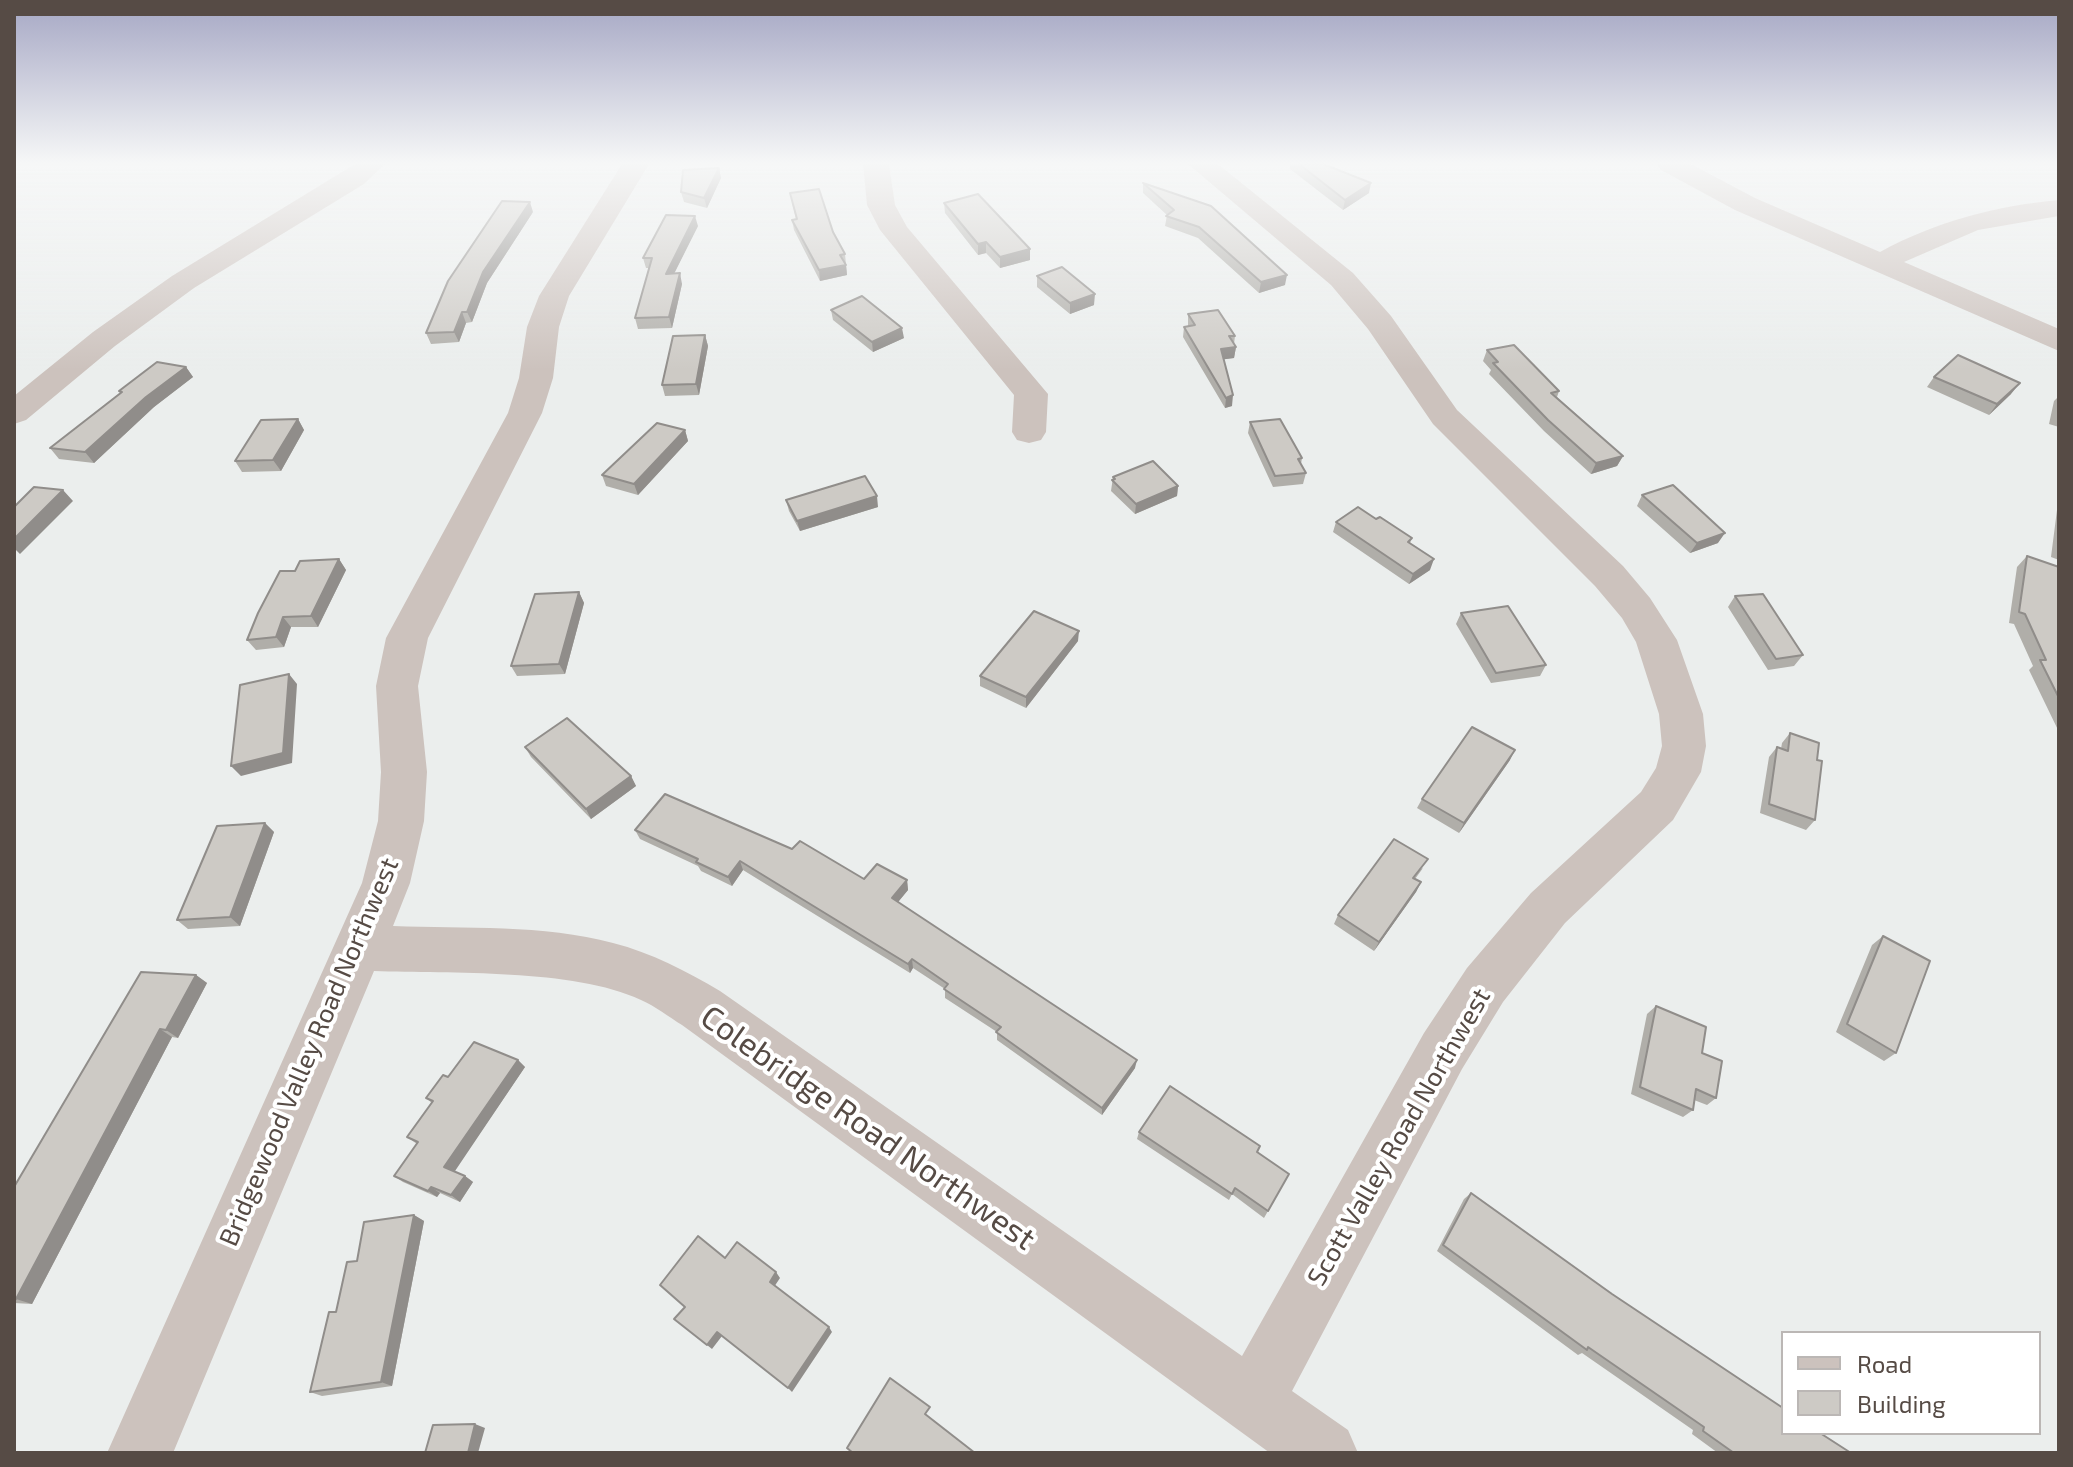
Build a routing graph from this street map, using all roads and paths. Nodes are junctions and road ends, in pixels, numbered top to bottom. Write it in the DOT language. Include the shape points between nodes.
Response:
graph roads {
  1 [pos="265,232"];
  2 [pos="593,232"];
  3 [pos="896,232"];
  4 [pos="1285,232"];
  5 [pos="1813,232"];
  6 [pos="1939,232"];
  7 [pos="1883,262"];
  8 [pos="2059,341"];
  9 [pos="14,413"];
  10 [pos="1029,432"];
  11 [pos="357,947"];
  12 [pos="1252,1401"];
  13 [pos="140,1453"];
  14 [pos="1325,1453"];
  1 -- 9 [label="street" via="183,282"];
  2 -- 11 [label="street, Bridgewood Valley Road Northwest" via="554,296 525,413 407,638 397,686 404,772 401,821 386,883"];
  3 -- 10 [label="street" via="1031,394"];
  4 -- 12 [label="street, Scott Valley Road Northwest" via="1342,279 1380,323 1445,417 1636,608 1656,640 1681,714 1684,746 1678,772 1657,806 1548,908 1485,985 1443,1051"];
  5 -- 7 [label="street"];
  6 -- 7 [label="street"];
  7 -- 8 [label="street"];
  11 -- 12 [label="street, Colebridge Road Northwest" via="566,956 660,983"];
  11 -- 13 [label="street, Bridgewood Valley Road Northwest"];
  12 -- 14 [label="street, Colebridge Road Northwest"];
}
